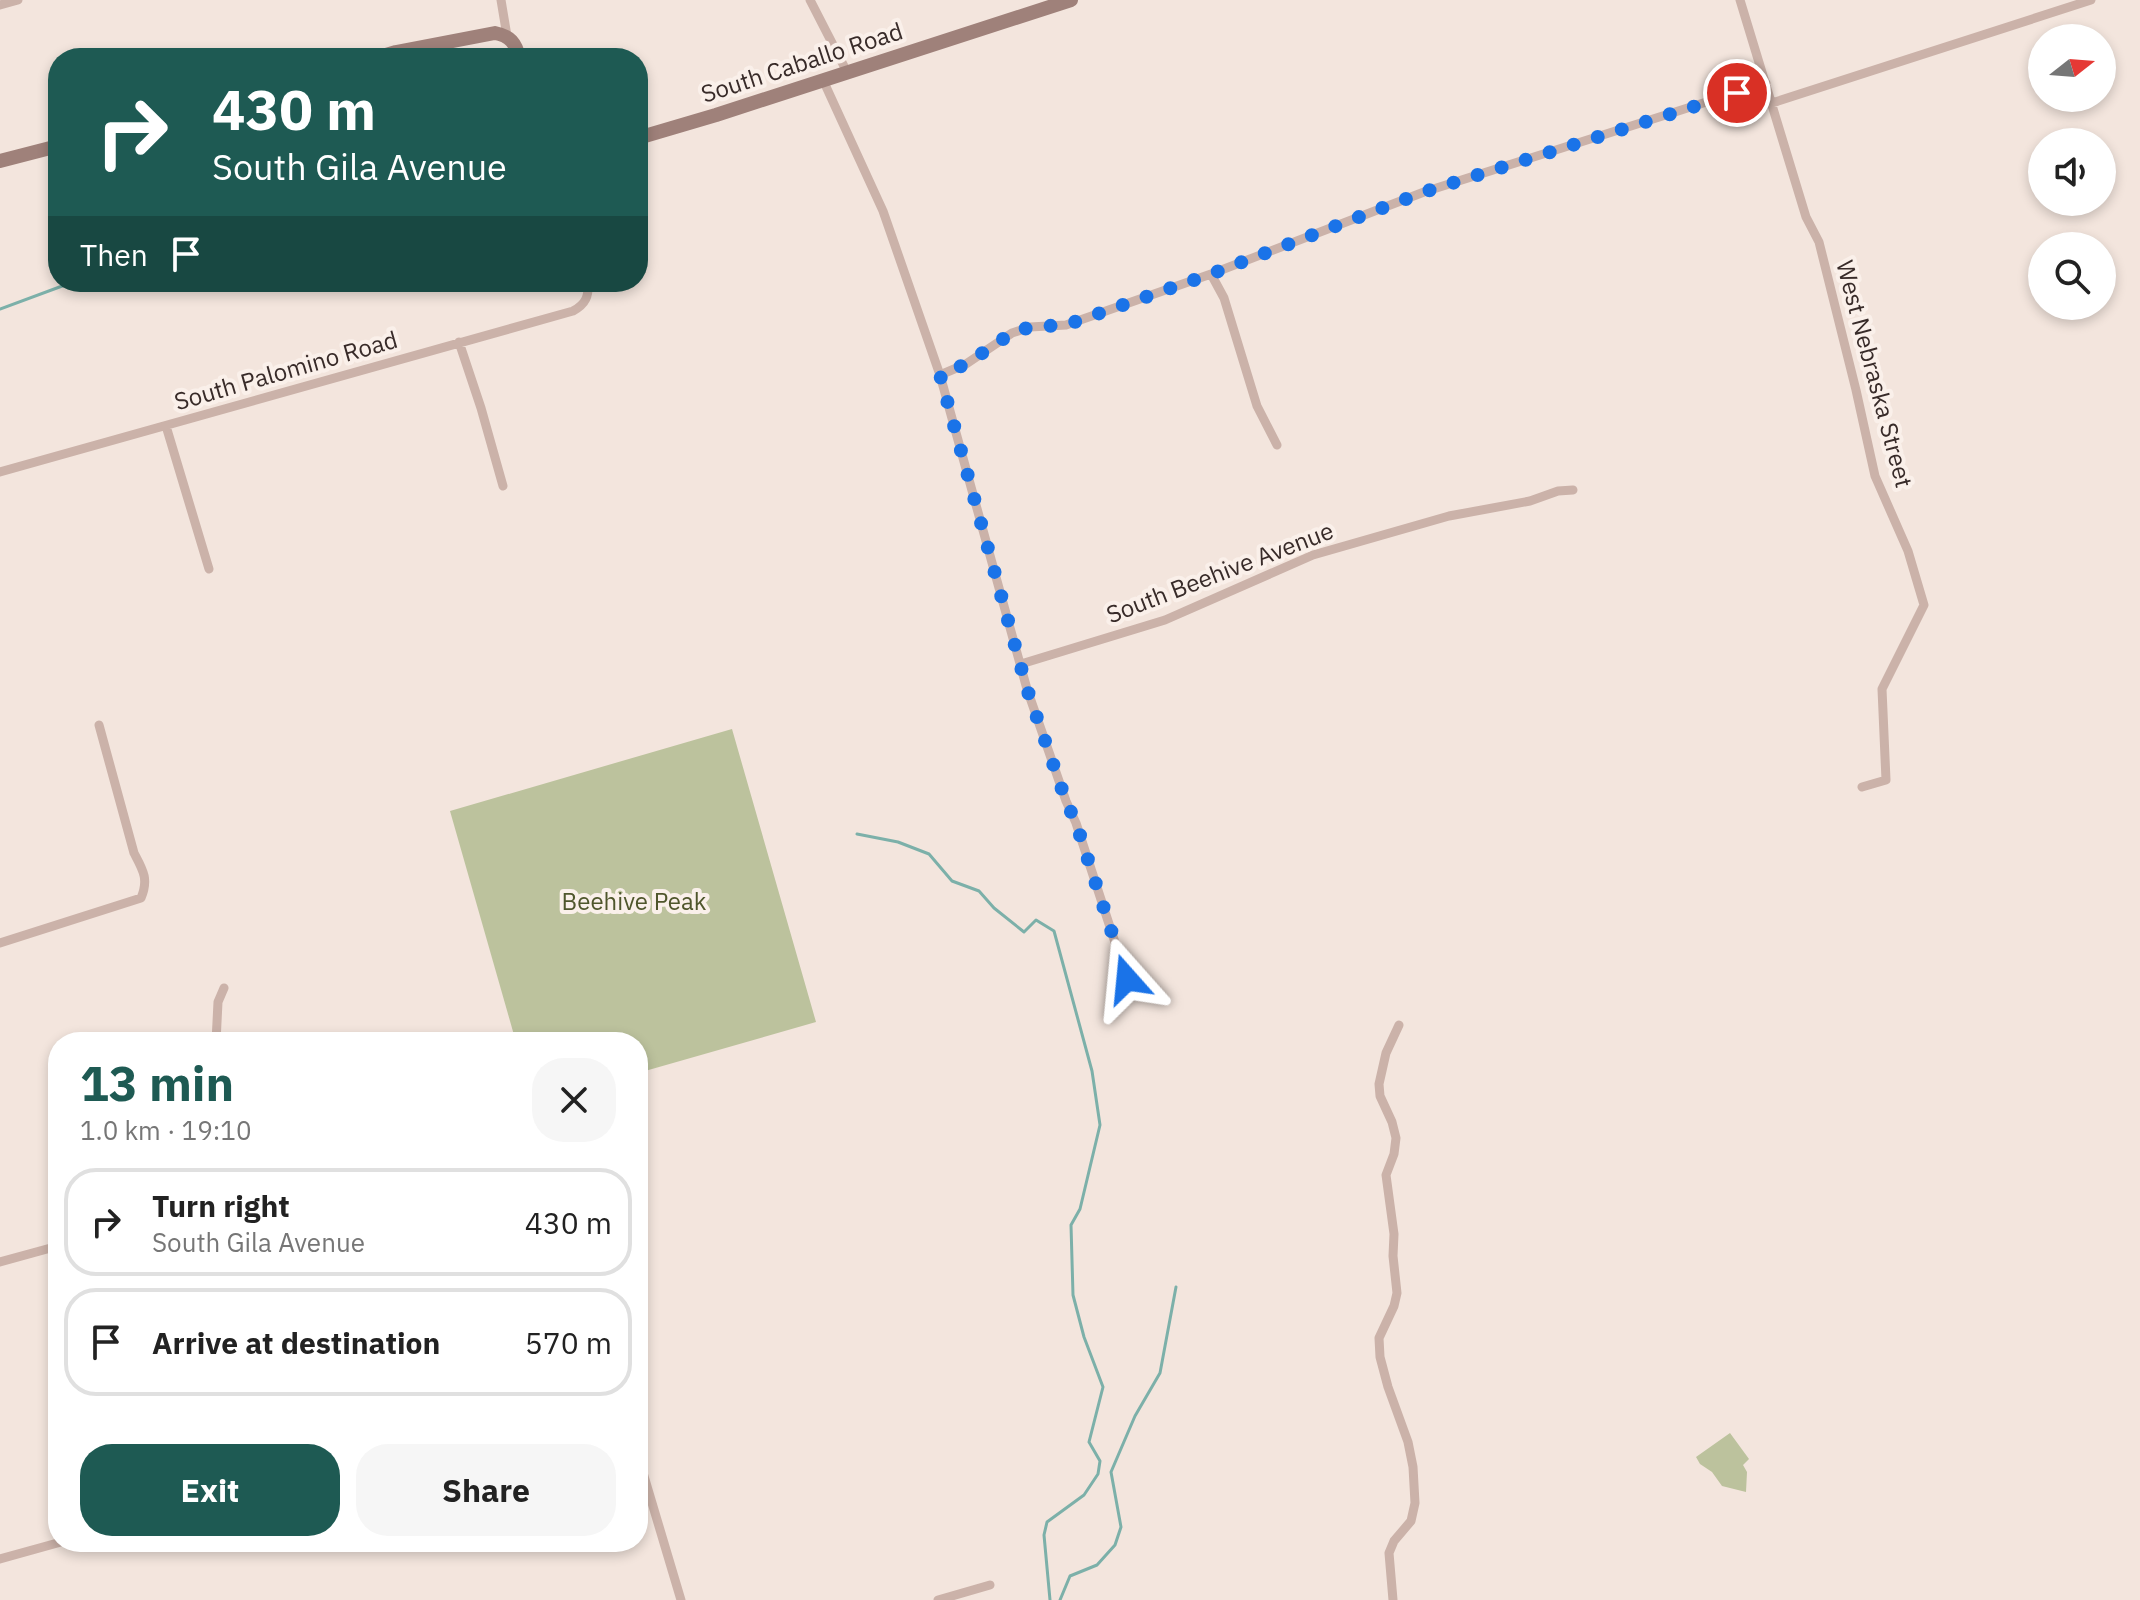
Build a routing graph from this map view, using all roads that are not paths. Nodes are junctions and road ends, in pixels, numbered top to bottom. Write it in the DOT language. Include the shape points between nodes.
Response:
graph roads {
  1 [pos="18,0"];
  2 [pos="501,0"];
  3 [pos="810,0"];
  4 [pos="1071,0"];
  5 [pos="1740,0"];
  6 [pos="2091,0"];
  7 [pos="0,5"];
  8 [pos="507,36"];
  9 [pos="420,48"];
  10 [pos="515,48"];
  11 [pos="847,72"];
  12 [pos="823,80"];
  13 [pos="1766,83"];
  14 [pos="1772,103"];
  15 [pos="648,135"];
  16 [pos="48,149"];
  17 [pos="0,161"];
  18 [pos="1211,274"];
  19 [pos="589,292"];
  20 [pos="459,342"];
  21 [pos="940,375"];
  22 [pos="166,426"];
  23 [pos="1277,445"];
  24 [pos="0,472"];
  25 [pos="503,486"];
  26 [pos="1573,490"];
  27 [pos="209,569"];
  28 [pos="1021,664"];
  29 [pos="99,725"];
  30 [pos="1862,787"];
  31 [pos="0,943"];
  32 [pos="1127,979"];
  33 [pos="224,988"];
  34 [pos="1399,1025"];
  35 [pos="216,1032"];
  36 [pos="48,1249"];
  37 [pos="0,1262"];
  38 [pos="648,1489"];
  39 [pos="48,1546"];
  40 [pos="0,1559"];
  41 [pos="990,1585"];
  42 [pos="681,1600"];
  43 [pos="938,1600"];
  44 [pos="1393,1600"];
  1 -- 7 [label="street"];
  2 -- 8 [label="street"];
  3 -- 11 [label="street"];
  4 -- 11 [label="street, South Caballo Road"];
  5 -- 13 [label="street, West Nebraska Street"];
  6 -- 14 [label="street"];
  8 -- 9 [label="street" via="481,34"];
  8 -- 10 [label="street"];
  11 -- 12 [label="street, South Caballo Road"];
  12 -- 15 [label="street, South Caballo Road"];
  12 -- 21 [label="street" via="883,211"];
  13 -- 14 [label="street, West Nebraska Street"];
  13 -- 18 [label="street" via="1424,192"];
  14 -- 30 [label="street, West Nebraska Street" via="1806,217 1819,242 1875,476 1908,551 1924,605 1882,689 1886,780"];
  16 -- 17 [label="street"];
  18 -- 21 [label="street" via="1066,325 1012,333"];
  18 -- 23 [label="street" via="1224,298 1257,406"];
  19 -- 20 [label="street, South Palomino Road" via="573,311"];
  20 -- 22 [label="street, South Palomino Road"];
  20 -- 25 [label="street"];
  21 -- 28 [label="street"];
  22 -- 24 [label="street, South Palomino Road"];
  22 -- 27 [label="street"];
  26 -- 28 [label="street, South Beehive Avenue" via="1449,516 1313,555 1165,620"];
  28 -- 32 [label="street"];
  29 -- 31 [label="street" via="143,871 146,886 141,898"];
  33 -- 35 [label="street"];
  34 -- 44 [label="street" via="1379,1084 1396,1138 1386,1175 1397,1293 1379,1338 1388,1387 1408,1442 1415,1503 1411,1521 1389,1553"];
  36 -- 37 [label="street"];
  38 -- 42 [label="street"];
  39 -- 40 [label="street"];
  41 -- 43 [label="street"];
}
